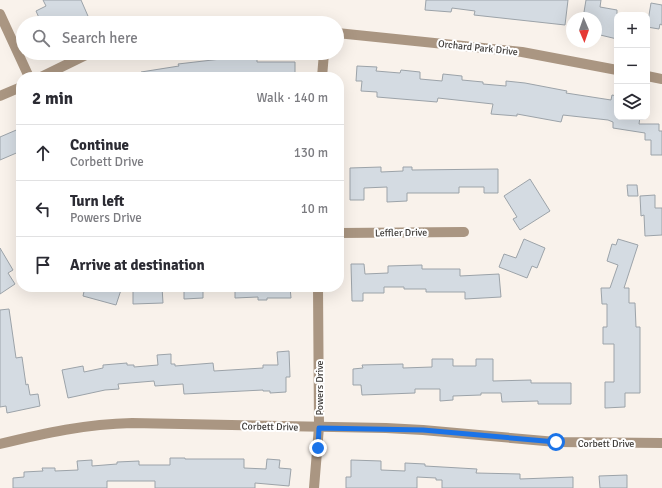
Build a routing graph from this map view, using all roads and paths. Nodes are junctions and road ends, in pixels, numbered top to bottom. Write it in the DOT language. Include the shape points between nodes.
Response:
graph roads {
  1 [pos="0,14"];
  2 [pos="344,34"];
  3 [pos="16,49"];
  4 [pos="21,60"];
  5 [pos="76,60"];
  6 [pos="323,60"];
  7 [pos="614,69"];
  8 [pos="27,72"];
  9 [pos="51,72"];
  10 [pos="322,72"];
  11 [pos="650,77"];
  12 [pos="662,79"];
  13 [pos="16,89"];
  14 [pos="0,96"];
  15 [pos="464,232"];
  16 [pos="344,233"];
  17 [pos="318,292"];
  18 [pos="319,428"];
  19 [pos="662,443"];
  20 [pos="0,444"];
  21 [pos="314,488"];
  1 -- 3 [label="street"];
  2 -- 7 [label="street, Orchard Park Drive" via="522,52"];
  4 -- 8 [label="street"];
  5 -- 9 [label="street"];
  6 -- 10 [label="street"];
  11 -- 12 [label="street"];
  13 -- 14 [label="street"];
  15 -- 16 [label="street, Leffler Drive"];
  17 -- 18 [label="street, Powers Drive"];
  18 -- 19 [label="street, Corbett Drive" via="423,430 556,442"];
  18 -- 20 [label="street, Corbett Drive" via="104,424"];
  18 -- 21 [label="street, Powers Drive"];
}
